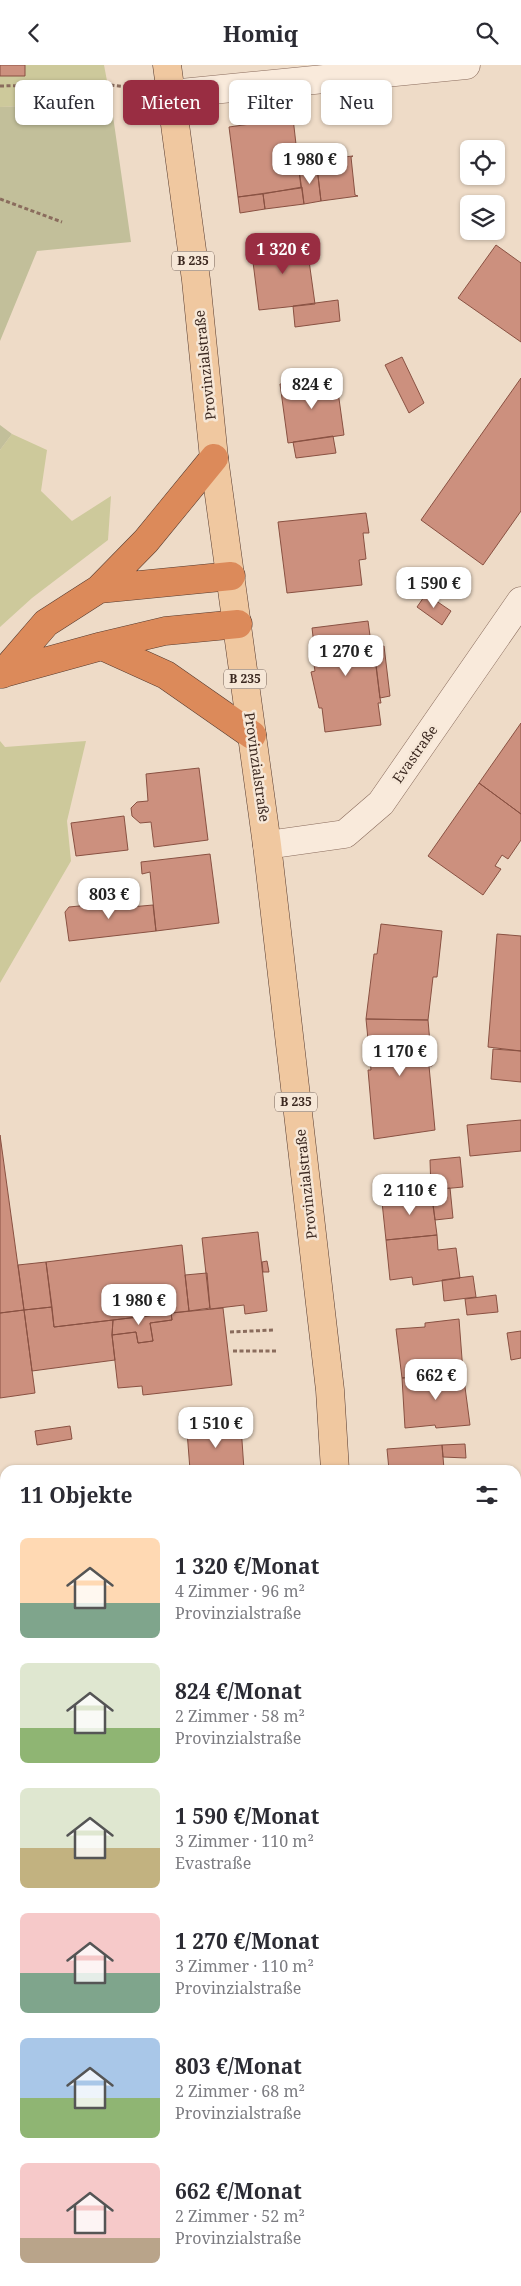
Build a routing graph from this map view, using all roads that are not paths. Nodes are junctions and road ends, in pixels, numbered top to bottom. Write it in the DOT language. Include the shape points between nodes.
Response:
graph roads {
  1 [pos="167,65"];
  2 [pos="466,65"];
  3 [pos="169,80"];
  4 [pos="219,89"];
  5 [pos="175,125"];
  6 [pos="214,458"];
  7 [pos="231,576"];
  8 [pos="99,589"];
  9 [pos="521,601"];
  10 [pos="238,624"];
  11 [pos="102,646"];
  12 [pos="2,674"];
  13 [pos="252,735"];
  14 [pos="267,845"];
  15 [pos="335,1465"];
  1 -- 3 [label="main road, Provinzialstraße / B 235"];
  2 -- 4 [label="street"];
  5 -- 6 [label="main road, Provinzialstraße / B 235" via="196,280"];
  6 -- 7 [label="main road, Provinzialstraße / B 235"];
  6 -- 8 [label="highway" via="146,541"];
  7 -- 8 [label="highway"];
  7 -- 10 [label="main road, Provinzialstraße / B 235"];
  8 -- 12 [label="highway" via="46,623"];
  9 -- 14 [label="street, Evastraße" via="381,803 345,834"];
  10 -- 11 [label="highway" via="165,631"];
  10 -- 13 [label="main road, Provinzialstraße / B 235"];
  11 -- 12 [label="highway"];
  11 -- 13 [label="highway" via="166,675"];
  13 -- 14 [label="main road, Provinzialstraße / B 235"];
  14 -- 15 [label="main road, Provinzialstraße / B 235" via="330,1390"];
}
